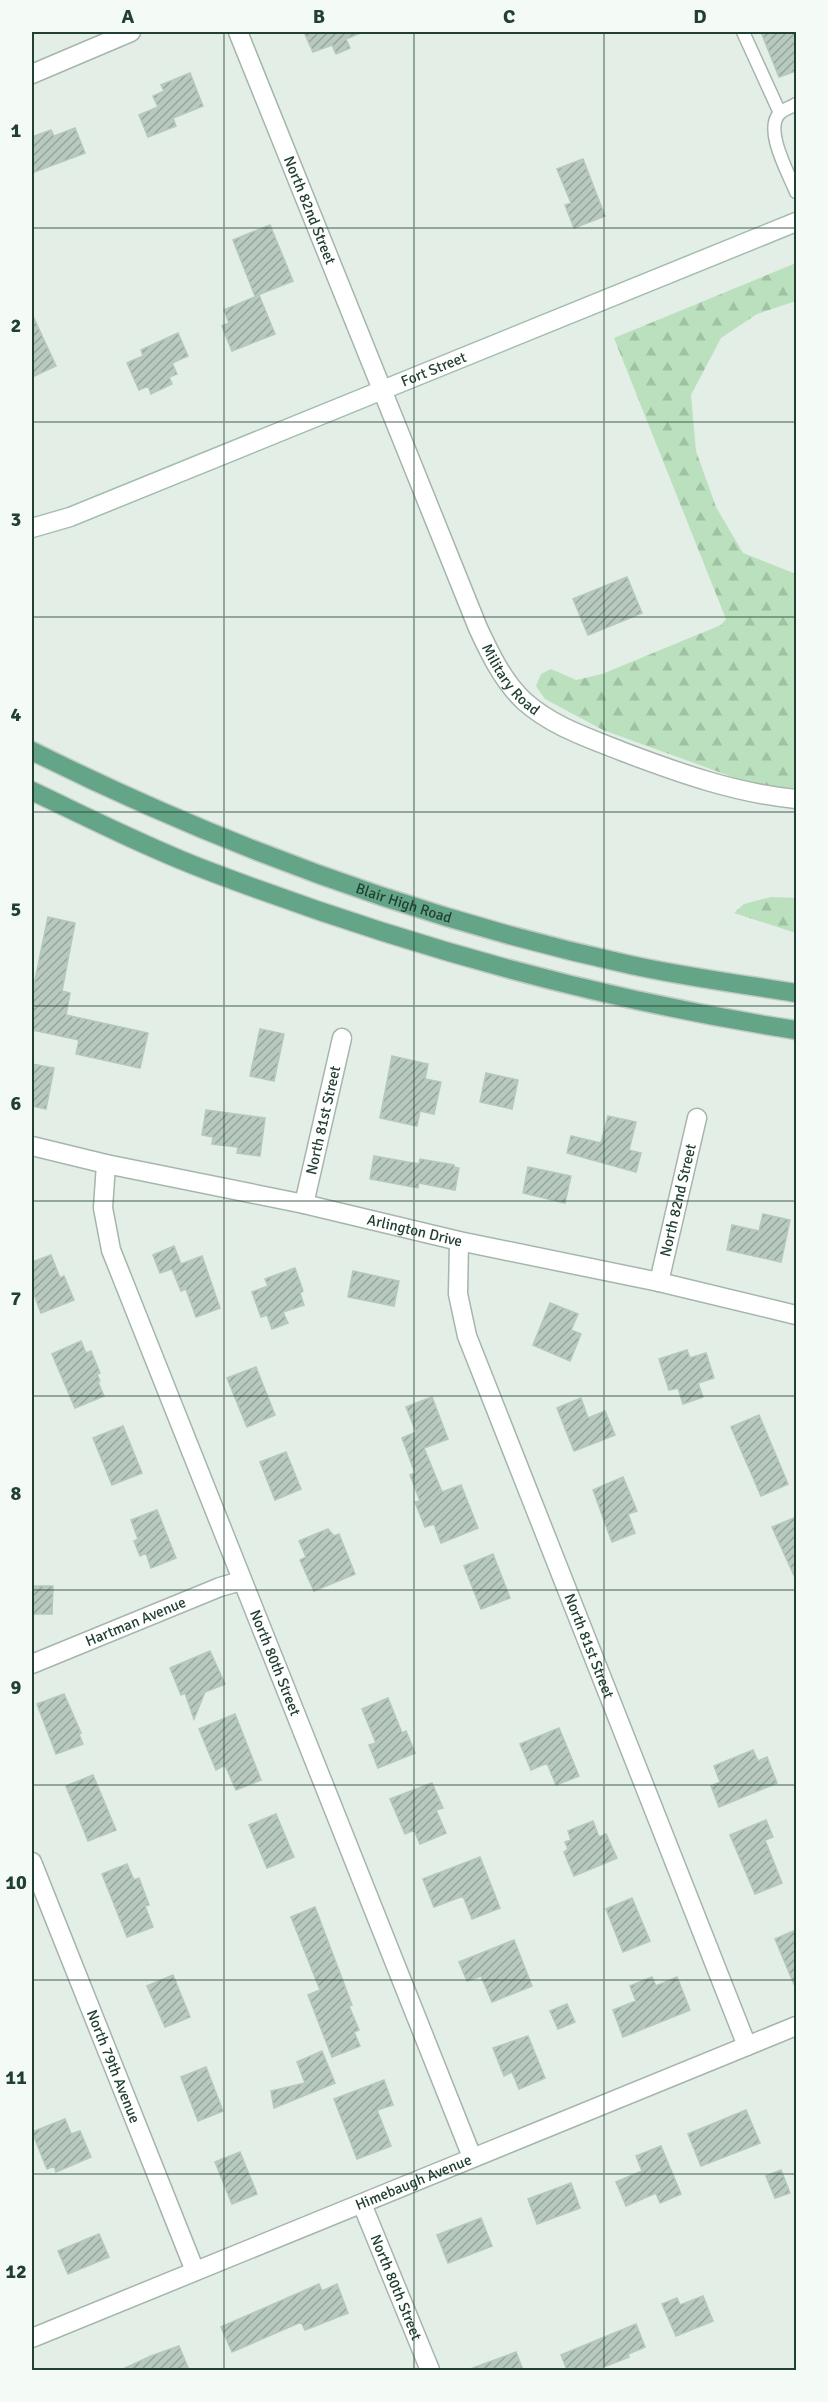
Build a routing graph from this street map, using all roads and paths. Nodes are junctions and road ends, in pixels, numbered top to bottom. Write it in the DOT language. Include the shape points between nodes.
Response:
graph roads {
  1 [pos="131,32"];
  2 [pos="238,32"];
  3 [pos="743,32"];
  4 [pos="32,74"];
  5 [pos="796,104"];
  6 [pos="780,113"];
  7 [pos="796,192"];
  8 [pos="796,222"];
  9 [pos="381,390"];
  10 [pos="70,517"];
  11 [pos="32,528"];
  12 [pos="32,540"];
  13 [pos="32,751"];
  14 [pos="32,792"];
  15 [pos="796,799"];
  16 [pos="796,993"];
  17 [pos="796,1030"];
  18 [pos="342,1038"];
  19 [pos="697,1118"];
  20 [pos="32,1146"];
  21 [pos="106,1164"];
  22 [pos="304,1204"];
  23 [pos="459,1241"];
  24 [pos="659,1282"];
  25 [pos="796,1315"];
  26 [pos="241,1581"];
  27 [pos="32,1664"];
  28 [pos="32,1862"];
  29 [pos="796,2026"];
  30 [pos="747,2046"];
  31 [pos="472,2157"];
  32 [pos="362,2204"];
  33 [pos="195,2271"];
  34 [pos="32,2338"];
  35 [pos="430,2370"];
  1 -- 4 [label="street"];
  2 -- 9 [label="street, North 82nd Street"];
  3 -- 6 [label="lane"];
  5 -- 6 [label="lane"];
  6 -- 7 [label="lane" via="773,125 774,135"];
  8 -- 9 [label="street, Fort Street"];
  9 -- 10 [label="street, Fort Street"];
  9 -- 15 [label="street, Military Road" via="482,637 511,687 523,699 568,730 675,772 767,796"];
  10 -- 11 [label="street, Fort Street"];
  10 -- 12 [label="street, Fort Street"];
  13 -- 16 [label="main road, Blair High Road" via="150,808 417,908 632,965"];
  14 -- 17 [label="main road" via="205,869 378,931 611,996"];
  18 -- 22 [label="street, North 81st Street"];
  19 -- 24 [label="street, North 82nd Street"];
  20 -- 21 [label="street, Arlington Drive"];
  21 -- 22 [label="street, Arlington Drive"];
  21 -- 26 [label="street, North 80th Street" via="103,1208 111,1250"];
  22 -- 23 [label="street, Arlington Drive"];
  23 -- 24 [label="street, Arlington Drive"];
  23 -- 30 [label="street, North 81st Street" via="458,1294 467,1336"];
  24 -- 25 [label="street, Arlington Drive"];
  26 -- 27 [label="street, Hartman Avenue"];
  26 -- 31 [label="street, North 80th Street"];
  28 -- 33 [label="street, North 79th Avenue"];
  29 -- 30 [label="street, Himebaugh Avenue"];
  30 -- 31 [label="street, Himebaugh Avenue"];
  31 -- 32 [label="street, Himebaugh Avenue"];
  32 -- 33 [label="street, Himebaugh Avenue"];
  32 -- 35 [label="street, North 80th Street"];
  33 -- 34 [label="street, Himebaugh Avenue"];
}
